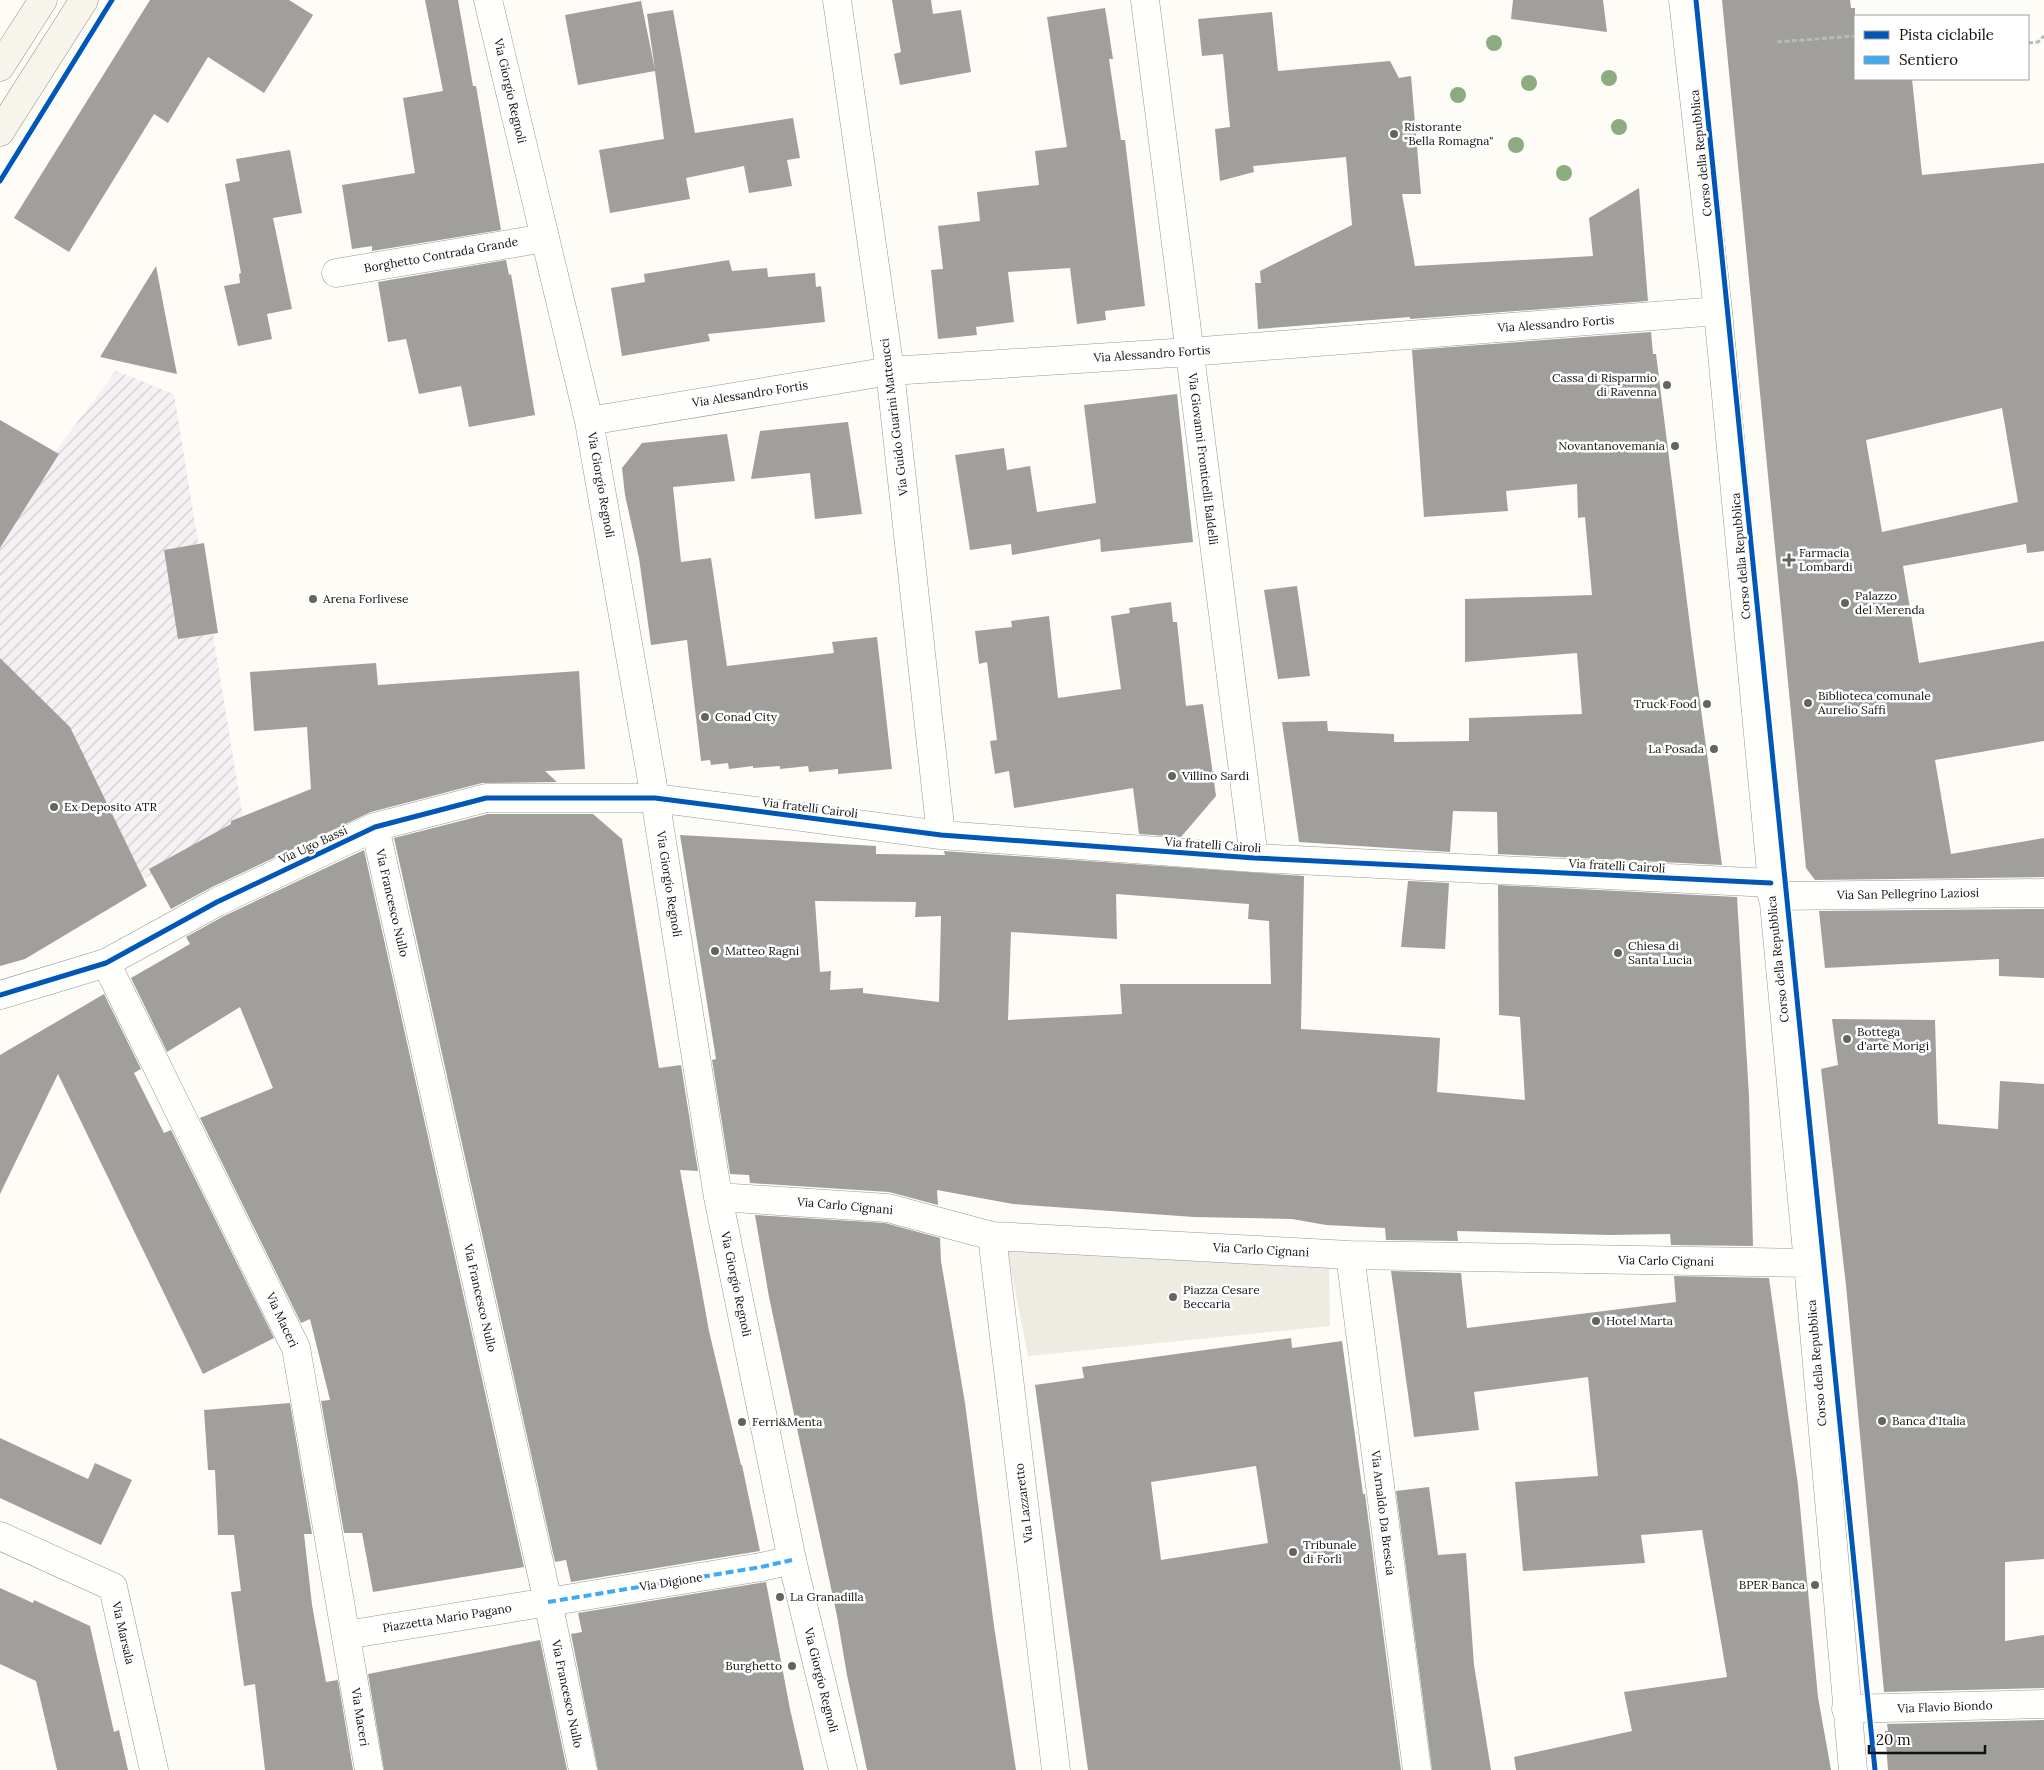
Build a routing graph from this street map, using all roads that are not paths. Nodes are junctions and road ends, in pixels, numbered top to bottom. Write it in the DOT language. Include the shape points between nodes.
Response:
graph roads {
  1 [pos="42,0"];
  2 [pos="84,0"];
  3 [pos="488,0"];
  4 [pos="836,0"];
  5 [pos="1145,0"];
  6 [pos="1683,0"];
  7 [pos="0,67"];
  8 [pos="0,132"];
  9 [pos="545,238"];
  10 [pos="336,273"];
  11 [pos="1718,311"];
  12 [pos="1189,352"];
  13 [pos="890,371"];
  14 [pos="589,421"];
  15 [pos="655,798"];
  16 [pos="375,827"];
  17 [pos="941,835"];
  18 [pos="1254,858"];
  19 [pos="1772,890"];
  20 [pos="2044,893"];
  21 [pos="106,962"];
  22 [pos="0,995"];
  23 [pos="718,1197"];
  24 [pos="992,1236"];
  25 [pos="1350,1255"];
  26 [pos="1808,1263"];
  27 [pos="0,1536"];
  28 [pos="792,1560"];
  29 [pos="548,1602"];
  30 [pos="346,1635"];
  31 [pos="2044,1704"];
  32 [pos="1846,1709"];
  33 [pos="154,1770"];
  34 [pos="369,1770"];
  35 [pos="583,1770"];
  36 [pos="843,1770"];
  37 [pos="1056,1770"];
  38 [pos="1417,1770"];
  39 [pos="1853,1770"];
  1 -- 7 [label="main road"];
  2 -- 8 [label="main road"];
  3 -- 9 [label="street, Via Giorgio Regnoli"];
  4 -- 13 [label="street, Via Guido Guarini Matteucci"];
  5 -- 12 [label="street, Via Giovanni Fronticelli Baldelli"];
  6 -- 11 [label="street, Corso della Repubblica"];
  9 -- 10 [label="street, Borghetto Contrada Grande"];
  9 -- 14 [label="street, Via Giorgio Regnoli"];
  11 -- 12 [label="street, Via Alessandro Fortis"];
  11 -- 19 [label="street, Corso della Repubblica"];
  12 -- 13 [label="street, Via Alessandro Fortis"];
  12 -- 18 [label="street, Via Giovanni Fronticelli Baldelli"];
  13 -- 14 [label="street, Via Alessandro Fortis"];
  13 -- 17 [label="street, Via Guido Guarini Matteucci"];
  14 -- 15 [label="street, Via Giorgio Regnoli"];
  15 -- 16 [label="street, Via Ugo Bassi" via="486,798"];
  15 -- 17 [label="street, Via fratelli Cairoli"];
  15 -- 23 [label="street, Via Giorgio Regnoli"];
  16 -- 21 [label="street, Via Ugo Bassi" via="216,902"];
  16 -- 29 [label="street, Via Francesco Nullo"];
  17 -- 18 [label="street, Via fratelli Cairoli"];
  18 -- 19 [label="street, Via fratelli Cairoli"];
  19 -- 20 [label="street, Via San Pellegrino Laziosi"];
  19 -- 26 [label="street, Corso della Repubblica"];
  21 -- 22 [label="street, Via Ugo Bassi"];
  21 -- 30 [label="street, Via Maceri" via="296,1348"];
  23 -- 24 [label="street, Via Carlo Cignani" via="888,1208"];
  23 -- 28 [label="street, Via Giorgio Regnoli"];
  24 -- 25 [label="street, Via Carlo Cignani"];
  24 -- 37 [label="street, Via Lazzaretto"];
  25 -- 26 [label="street, Via Carlo Cignani"];
  25 -- 38 [label="street, Via Arnaldo Da Brescia"];
  26 -- 32 [label="street, Corso della Repubblica"];
  27 -- 33 [label="street, Via Marsala" via="113,1587"];
  28 -- 29 [label="street, Via Digione"];
  28 -- 36 [label="street, Via Giorgio Regnoli"];
  29 -- 30 [label="street, Piazzetta Mario Pagano"];
  29 -- 35 [label="street, Via Francesco Nullo"];
  30 -- 34 [label="street, Via Maceri"];
  31 -- 32 [label="street, Via Flavio Biondo"];
  32 -- 39 [label="street, Corso della Repubblica"];
}
